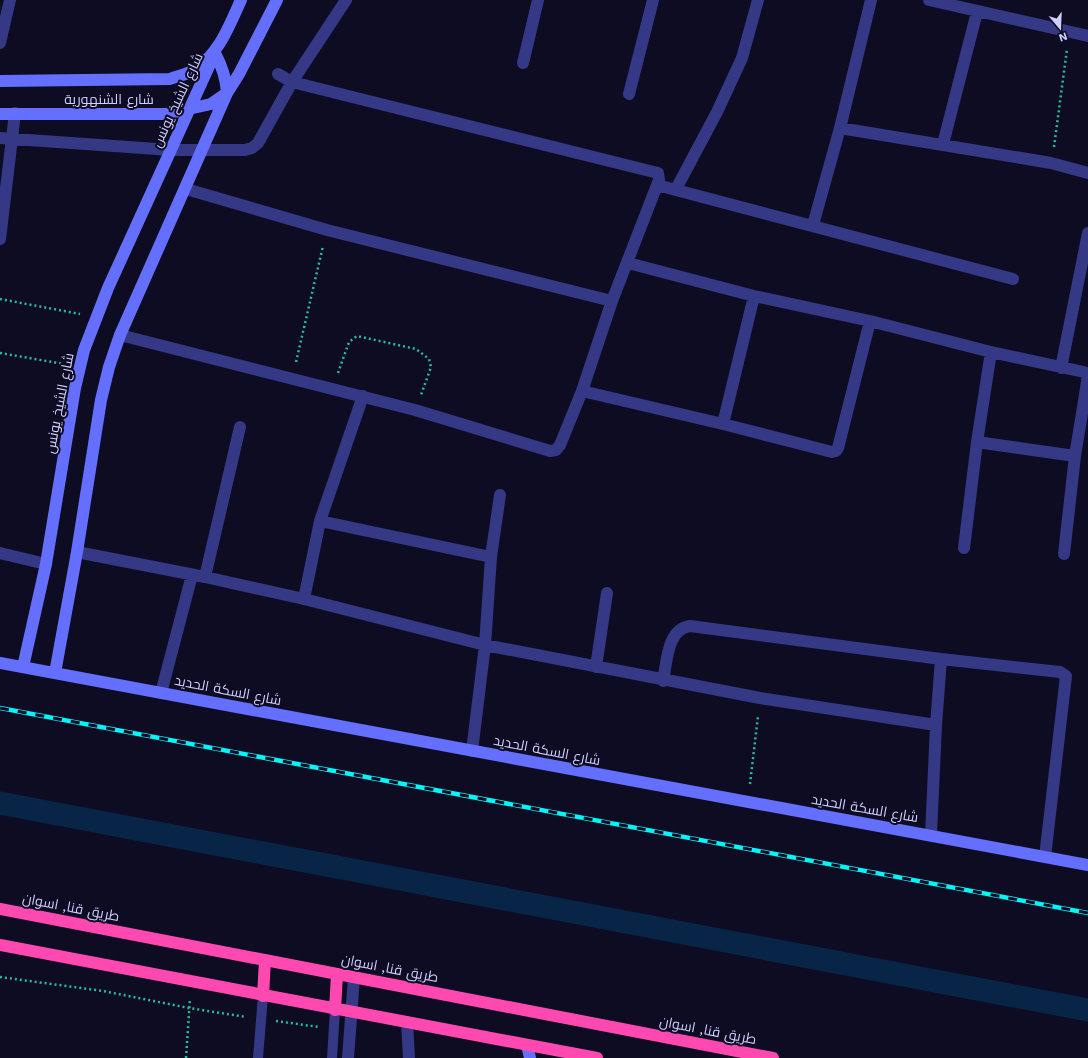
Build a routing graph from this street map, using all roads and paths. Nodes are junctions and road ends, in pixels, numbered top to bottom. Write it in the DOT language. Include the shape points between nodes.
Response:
graph roads {
  1 [pos="10,0"];
  2 [pos="240,0"];
  3 [pos="277,0"];
  4 [pos="346,0"];
  5 [pos="538,0"];
  6 [pos="653,0"];
  7 [pos="758,0"];
  8 [pos="871,0"];
  9 [pos="929,0"];
  10 [pos="977,12"];
  11 [pos="1069,33"];
  12 [pos="1088,36"];
  13 [pos="0,43"];
  14 [pos="215,53"];
  15 [pos="523,63"];
  16 [pos="278,74"];
  17 [pos="0,81"];
  18 [pos="292,82"];
  19 [pos="227,93"];
  20 [pos="629,94"];
  21 [pos="189,110"];
  22 [pos="15,113"];
  23 [pos="0,114"];
  24 [pos="840,128"];
  25 [pos="0,138"];
  26 [pos="13,138"];
  27 [pos="943,144"];
  28 [pos="171,150"];
  29 [pos="203,150"];
  30 [pos="1052,164"];
  31 [pos="1088,173"];
  32 [pos="657,185"];
  33 [pos="186,189"];
  34 [pos="676,189"];
  35 [pos="813,225"];
  36 [pos="327,230"];
  37 [pos="1088,233"];
  38 [pos="0,239"];
  39 [pos="628,263"];
  40 [pos="1013,280"];
  41 [pos="754,296"];
  42 [pos="0,299"];
  43 [pos="612,301"];
  44 [pos="96,318"];
  45 [pos="870,322"];
  46 [pos="120,335"];
  47 [pos="991,352"];
  48 [pos="0,353"];
  49 [pos="80,366"];
  50 [pos="1061,368"];
  51 [pos="292,378"];
  52 [pos="333,389"];
  53 [pos="582,391"];
  54 [pos="363,396"];
  55 [pos="1086,401"];
  56 [pos="415,410"];
  57 [pos="723,424"];
  58 [pos="240,427"];
  59 [pos="977,442"];
  60 [pos="1075,456"];
  61 [pos="500,495"];
  62 [pos="320,521"];
  63 [pos="964,548"];
  64 [pos="77,552"];
  65 [pos="0,553"];
  66 [pos="1064,554"];
  67 [pos="491,556"];
  68 [pos="46,564"];
  69 [pos="192,575"];
  70 [pos="205,577"];
  71 [pos="607,593"];
  72 [pos="304,599"];
  73 [pos="485,645"];
  74 [pos="940,659"];
  75 [pos="0,662"];
  76 [pos="24,667"];
  77 [pos="596,667"];
  78 [pos="55,673"];
  79 [pos="663,681"];
  80 [pos="161,693"];
  81 [pos="760,698"];
  82 [pos="936,725"];
  83 [pos="472,751"];
  84 [pos="748,803"];
  85 [pos="931,835"];
  86 [pos="1045,857"];
  87 [pos="1088,865"];
  88 [pos="0,909"];
  89 [pos="0,945"];
  90 [pos="265,960"];
  91 [pos="337,974"];
  92 [pos="354,977"];
  93 [pos="190,982"];
  94 [pos="262,996"];
  95 [pos="335,1010"];
  96 [pos="350,1013"];
  97 [pos="407,1022"];
  98 [pos="528,1045"];
  99 [pos="577,1057"];
  100 [pos="186,1058"];
  101 [pos="258,1058"];
  102 [pos="332,1058"];
  103 [pos="348,1058"];
  104 [pos="409,1058"];
  105 [pos="530,1058"];
  106 [pos="597,1058"];
  107 [pos="773,1058"];
  1 -- 13 [label="street"];
  2 -- 14 [label="street, شارع الشنهورية"];
  3 -- 19 [label="street, شارع الشنهورية"];
  4 -- 18 [label="street"];
  5 -- 15 [label="street"];
  6 -- 20 [label="street"];
  7 -- 34 [label="street" via="742,58"];
  8 -- 24 [label="street"];
  9 -- 10 [label="street"];
  10 -- 11 [label="street"];
  10 -- 27 [label="street"];
  11 -- 12 [label="street"];
  11 -- 30 [label="path"];
  14 -- 17 [label="street, شارع الشنهورية" via="195,70 170,79"];
  14 -- 19 [label="street, شارع الشيخ يونس" via="222,65"];
  14 -- 21 [label="street, شارع الشيخ يونس"];
  16 -- 18 [label="street"];
  18 -- 29 [label="street" via="258,143 252,148"];
  18 -- 32 [label="street" via="654,171 659,176"];
  19 -- 21 [label="street, شارع الشنهورية" via="211,104"];
  19 -- 29 [label="street"];
  21 -- 22 [label="street, شارع الشنهورية" via="166,114"];
  21 -- 28 [label="street, شارع الشيخ يونس"];
  22 -- 23 [label="street, شارع الشنهورية"];
  22 -- 26 [label="street"];
  24 -- 27 [label="street"];
  24 -- 35 [label="street"];
  25 -- 26 [label="street"];
  26 -- 28 [label="street"];
  26 -- 38 [label="street"];
  27 -- 30 [label="street"];
  28 -- 29 [label="street"];
  28 -- 44 [label="street, شارع الشيخ يونس"];
  29 -- 33 [label="street"];
  30 -- 31 [label="street"];
  32 -- 34 [label="street"];
  32 -- 39 [label="street"];
  33 -- 36 [label="street"];
  33 -- 46 [label="street"];
  34 -- 35 [label="street"];
  35 -- 40 [label="street"];
  36 -- 43 [label="street"];
  36 -- 51 [label="path"];
  37 -- 50 [label="street"];
  39 -- 41 [label="street"];
  39 -- 43 [label="street"];
  41 -- 45 [label="street"];
  41 -- 57 [label="street"];
  42 -- 44 [label="path"];
  43 -- 53 [label="street"];
  44 -- 49 [label="street, شارع الشيخ يونس"];
  45 -- 47 [label="street"];
  45 -- 57 [label="street" via="836,451 827,452"];
  46 -- 51 [label="street" via="251,370"];
  46 -- 64 [label="street" via="100,400"];
  47 -- 50 [label="street"];
  47 -- 59 [label="street"];
  48 -- 49 [label="path"];
  49 -- 68 [label="street, شارع الشيخ يونس"];
  50 -- 55 [label="street" via="1087,373"];
  51 -- 52 [label="street"];
  52 -- 54 [label="street"];
  52 -- 56 [label="path" via="349,342 357,336 416,349 429,359 430,367"];
  53 -- 56 [label="street" via="560,445 556,450 550,451"];
  53 -- 57 [label="street"];
  54 -- 56 [label="street"];
  54 -- 62 [label="street"];
  55 -- 60 [label="street"];
  58 -- 70 [label="street"];
  59 -- 60 [label="street"];
  59 -- 63 [label="street"];
  60 -- 66 [label="street"];
  61 -- 67 [label="street"];
  62 -- 67 [label="street"];
  62 -- 72 [label="street"];
  64 -- 69 [label="street"];
  64 -- 78 [label="street"];
  65 -- 68 [label="street"];
  67 -- 73 [label="street"];
  68 -- 76 [label="street, شارع الشيخ يونس"];
  69 -- 70 [label="street"];
  69 -- 80 [label="street"];
  70 -- 72 [label="street"];
  71 -- 77 [label="street"];
  72 -- 73 [label="street"];
  73 -- 77 [label="street"];
  73 -- 83 [label="street"];
  74 -- 79 [label="street" via="690,626 682,627 672,638"];
  74 -- 82 [label="street"];
  74 -- 86 [label="street" via="1060,672 1066,676"];
  75 -- 76 [label="street, شارع السكة الحديد"];
  76 -- 78 [label="street, شارع السكة الحديد"];
  77 -- 79 [label="street"];
  78 -- 80 [label="street, شارع السكة الحديد"];
  79 -- 81 [label="street"];
  80 -- 83 [label="street, شارع السكة الحديد"];
  81 -- 82 [label="street"];
  81 -- 84 [label="path"];
  82 -- 85 [label="street"];
  83 -- 84 [label="street, شارع السكة الحديد"];
  84 -- 85 [label="street, شارع السكة الحديد"];
  85 -- 86 [label="street, شارع السكة الحديد"];
  86 -- 87 [label="street, شارع السكة الحديد"];
  88 -- 90 [label="highway, طريق قنا, اسوان"];
  89 -- 93 [label="highway"];
  90 -- 91 [label="highway, طريق قنا, اسوان"];
  90 -- 94 [label="highway"];
  91 -- 92 [label="highway, طريق قنا, اسوان"];
  91 -- 95 [label="highway"];
  92 -- 96 [label="street"];
  92 -- 107 [label="highway, طريق قنا, اسوان"];
  93 -- 94 [label="highway"];
  93 -- 100 [label="path"];
  94 -- 95 [label="highway"];
  94 -- 101 [label="lane"];
  95 -- 96 [label="highway"];
  95 -- 102 [label="lane"];
  96 -- 97 [label="highway"];
  96 -- 103 [label="street"];
  97 -- 98 [label="highway"];
  97 -- 104 [label="street"];
  98 -- 99 [label="highway"];
  98 -- 105 [label="street"];
  99 -- 106 [label="highway"];
}
